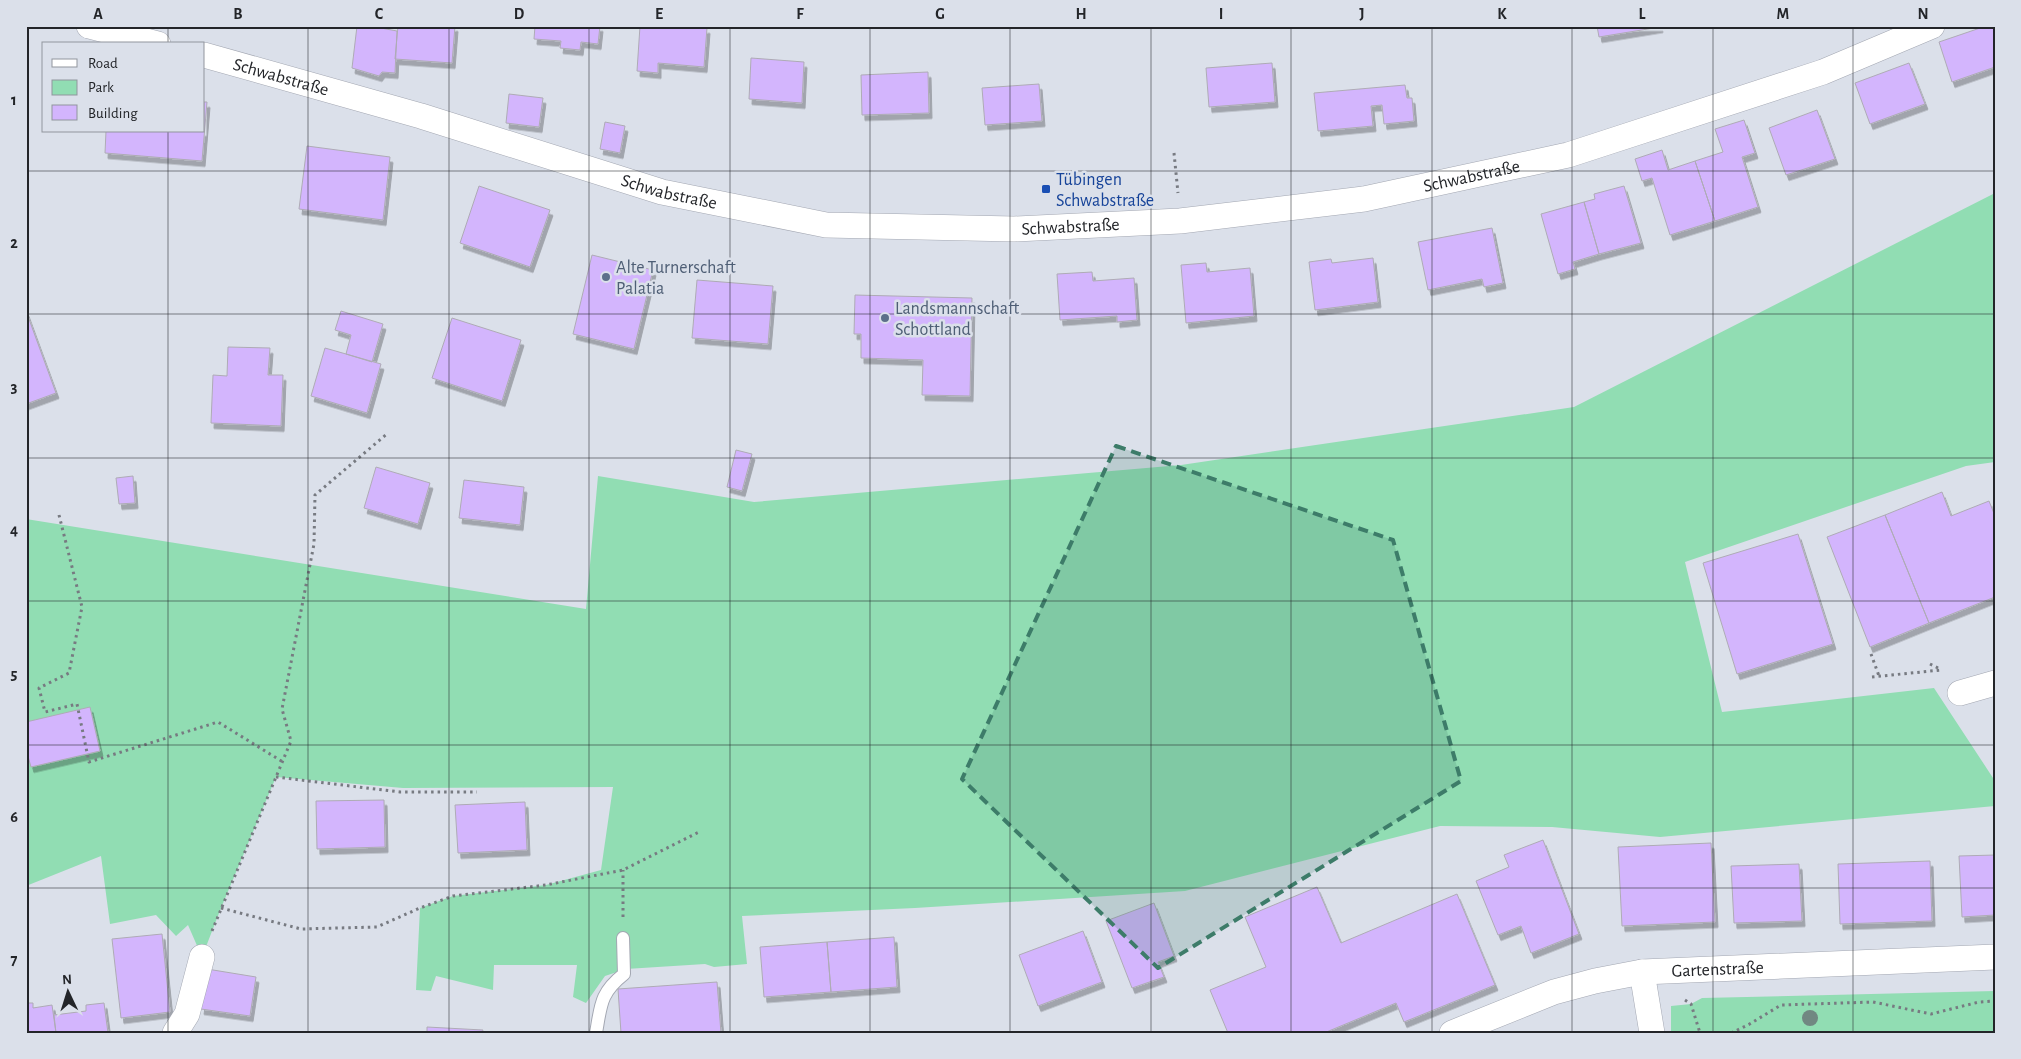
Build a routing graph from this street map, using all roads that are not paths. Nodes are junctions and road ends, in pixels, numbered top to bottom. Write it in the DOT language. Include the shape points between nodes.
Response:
graph roads {
  1 [pos="89,26"];
  2 [pos="1932,26"];
  3 [pos="150,42"];
  4 [pos="205,55"];
  5 [pos="1995,684"];
  6 [pos="1960,693"];
  7 [pos="623,938"];
  8 [pos="202,957"];
  9 [pos="1995,957"];
  10 [pos="1642,972"];
  11 [pos="175,1033"];
  12 [pos="596,1033"];
  13 [pos="1452,1033"];
  14 [pos="1652,1033"];
  1 -- 3 [label="street"];
  2 -- 4 [label="street, Schwabstraße" via="1823,72 1568,155 1364,199 1180,221 1014,229 826,225 662,192 421,116"];
  5 -- 6 [label="street"];
  7 -- 12 [label="lane" via="624,974 612,983 602,998"];
  8 -- 11 [label="street" via="187,1014"];
  9 -- 10 [label="street, Gartenstraße"];
  10 -- 13 [label="street, Gartenstraße" via="1554,992"];
  10 -- 14 [label="street"];
}
